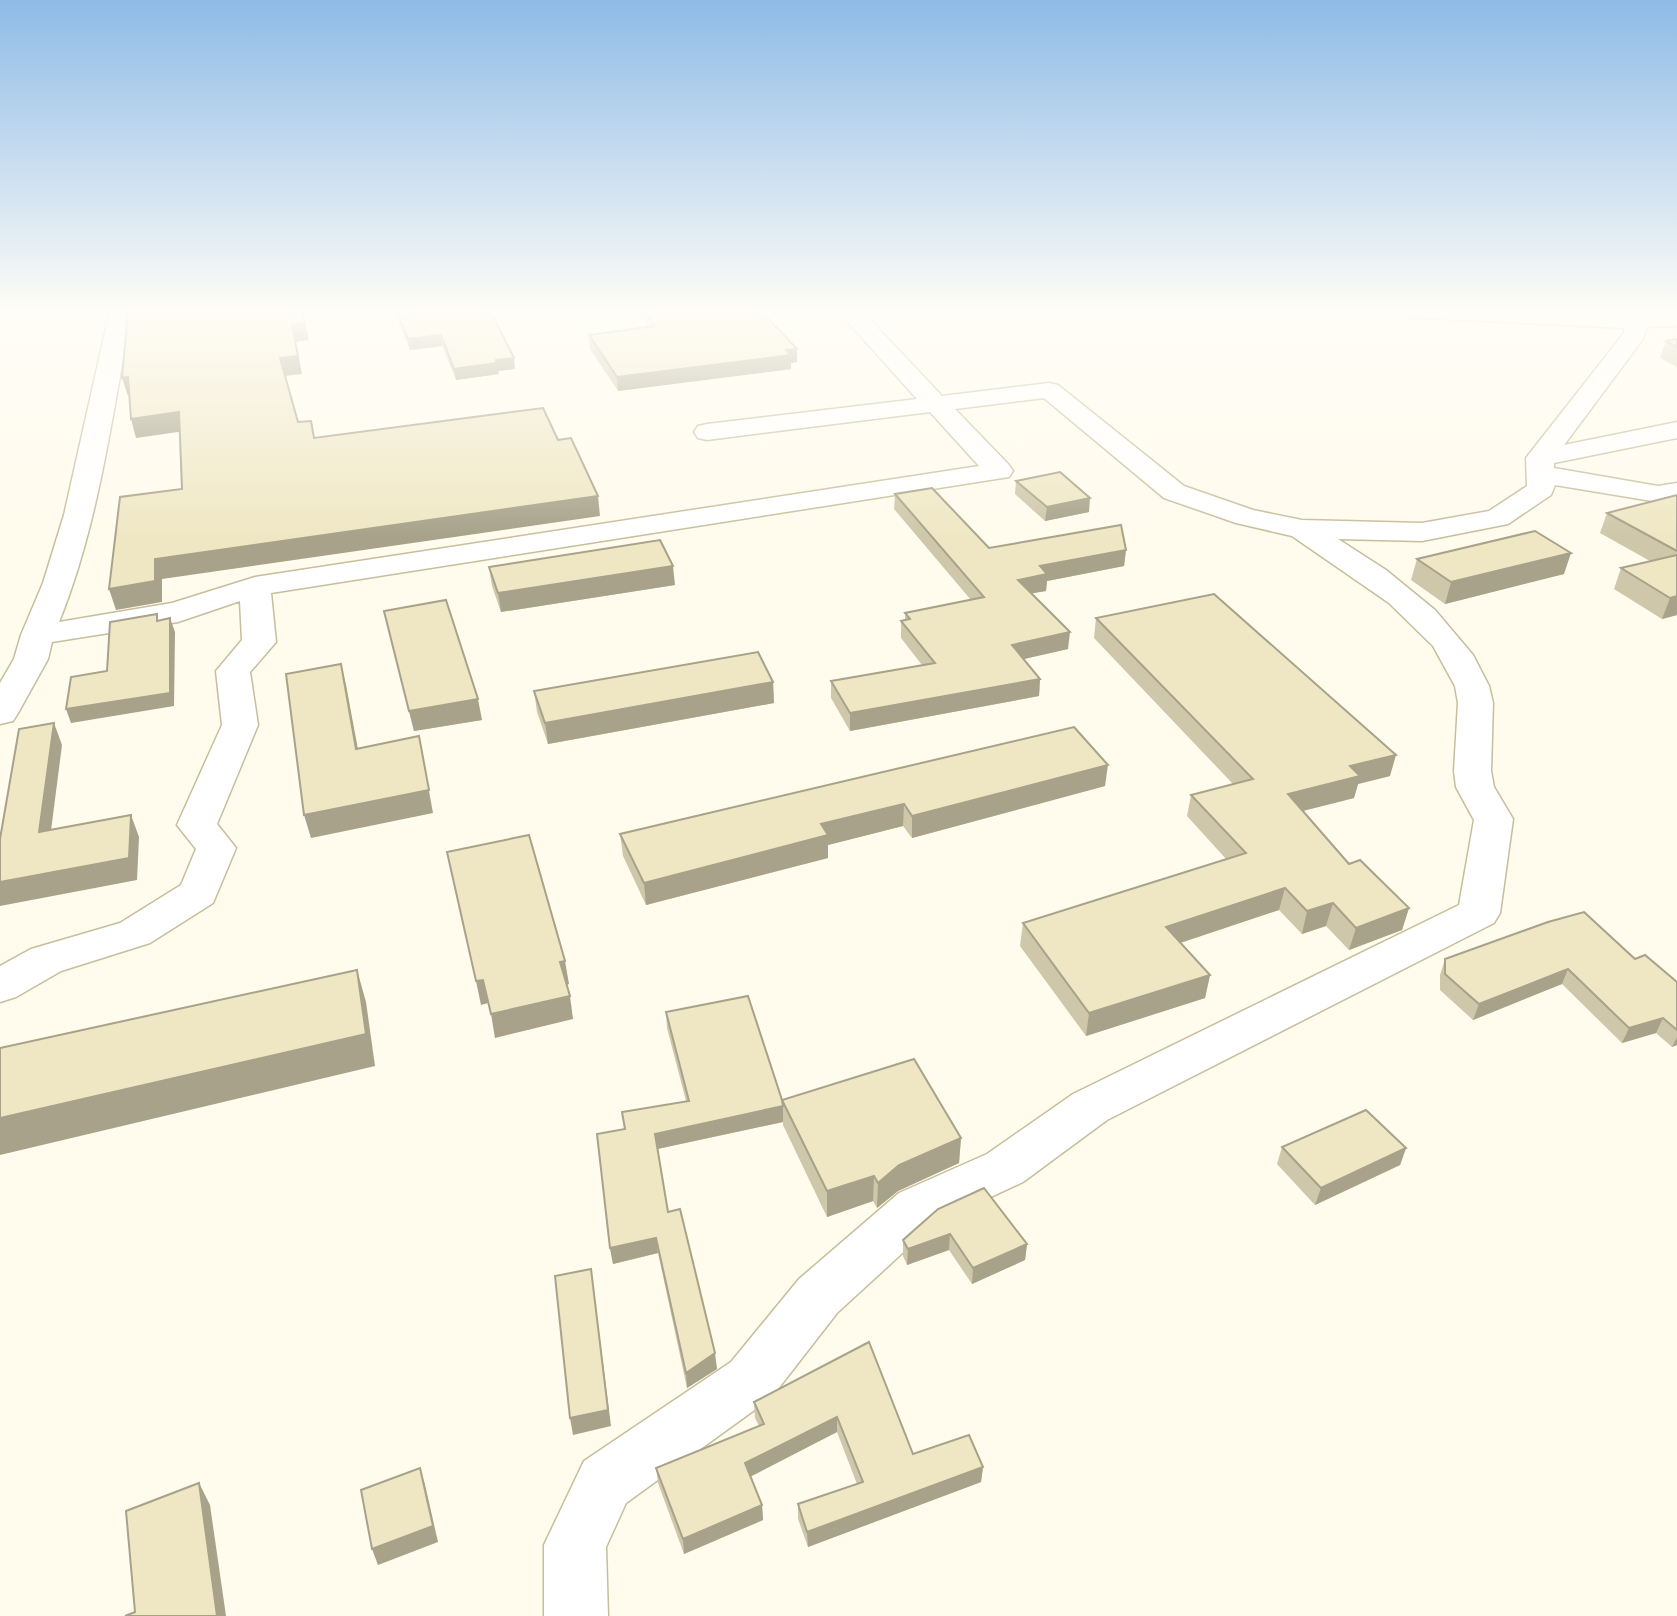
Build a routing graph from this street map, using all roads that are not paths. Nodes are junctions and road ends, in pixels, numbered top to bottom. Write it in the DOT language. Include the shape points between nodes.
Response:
graph roads {
  1 [pos="106,385"];
  2 [pos="919,385"];
  3 [pos="1597,385"];
  4 [pos="936,404"];
  5 [pos="1677,430"];
  6 [pos="708,432"];
  7 [pos="1540,466"];
  8 [pos="1677,491"];
  9 [pos="1302,529"];
  10 [pos="255,586"];
  11 [pos="37,635"];
  12 [pos="0,713"];
  13 [pos="0,986"];
  14 [pos="576,1616"];
  1 -- 11 [label="street" via="79,515 59,583"];
  2 -- 4 [label="street"];
  3 -- 7 [label="street"];
  4 -- 6 [label="street"];
  4 -- 9 [label="street" via="1049,390 1174,492 1247,517"];
  4 -- 10 [label="street" via="999,471"];
  5 -- 7 [label="street"];
  7 -- 8 [label="street" via="1658,494"];
  7 -- 9 [label="street" via="1541,489 1498,518 1422,532"];
  9 -- 14 [label="street" via="1413,606 1464,668 1474,710 1471,773 1482,803 1494,819 1479,913 1090,1107 1006,1168 917,1208 818,1296 751,1380 605,1482 575,1545"];
  10 -- 11 [label="street" via="178,612"];
  10 -- 13 [label="street" via="259,642 233,671 240,725 197,825 216,848 198,893 135,933 46,960"];
  11 -- 12 [label="street" via="31,659"];
}
